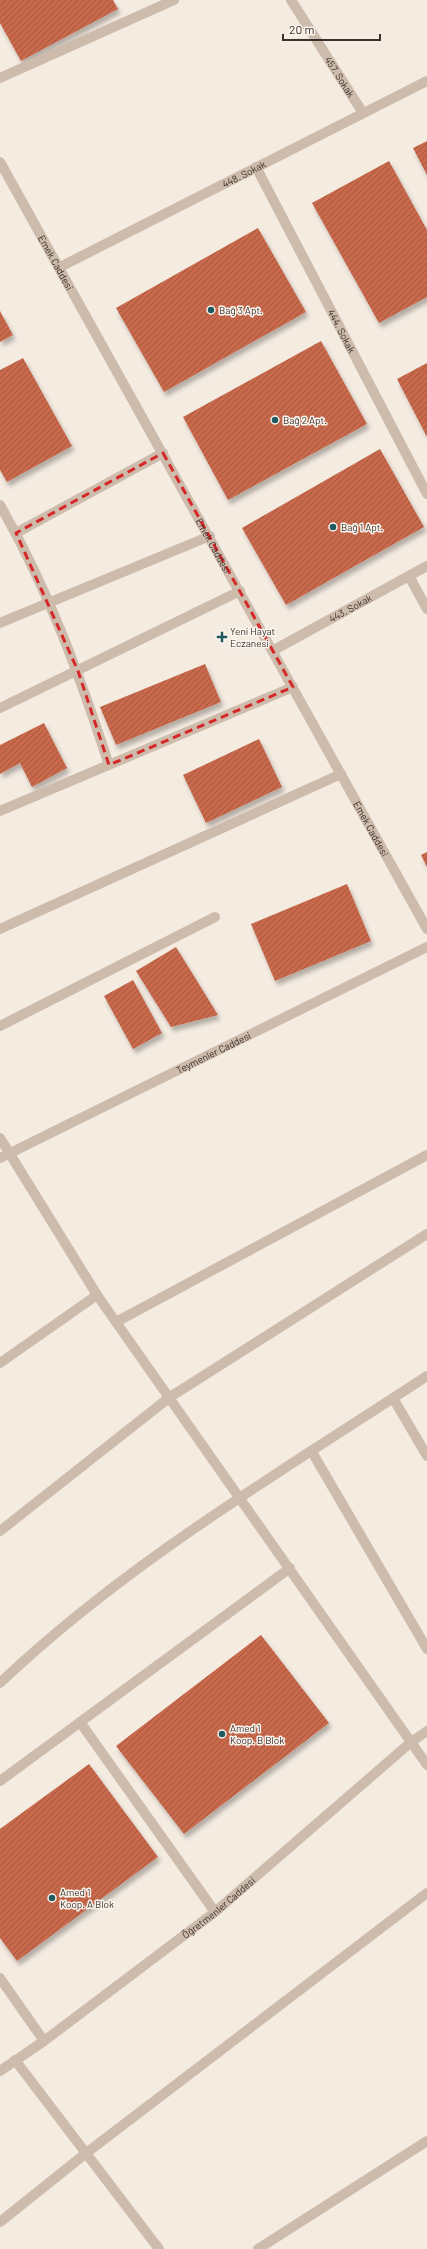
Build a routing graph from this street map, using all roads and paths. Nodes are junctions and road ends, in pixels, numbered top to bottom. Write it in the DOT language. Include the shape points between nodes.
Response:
graph roads {
  1 [pos="174,0"];
  2 [pos="291,0"];
  3 [pos="0,78"];
  4 [pos="427,81"];
  5 [pos="363,113"];
  6 [pos="0,162"];
  7 [pos="256,167"];
  8 [pos="60,267"];
  9 [pos="163,453"];
  10 [pos="427,494"];
  11 [pos="0,505"];
  12 [pos="16,533"];
  13 [pos="210,536"];
  14 [pos="427,566"];
  15 [pos="409,576"];
  16 [pos="240,591"];
  17 [pos="49,602"];
  18 [pos="427,609"];
  19 [pos="0,623"];
  20 [pos="274,650"];
  21 [pos="78,671"];
  22 [pos="293,687"];
  23 [pos="0,708"];
  24 [pos="109,765"];
  25 [pos="341,774"];
  26 [pos="0,811"];
  27 [pos="215,918"];
  28 [pos="0,928"];
  29 [pos="427,929"];
  30 [pos="427,947"];
  31 [pos="0,1026"];
  32 [pos="0,1138"];
  33 [pos="427,1155"];
  34 [pos="4,1156"];
  35 [pos="427,1234"];
  36 [pos="97,1295"];
  37 [pos="116,1322"];
  38 [pos="0,1363"];
  39 [pos="427,1376"];
  40 [pos="170,1398"];
  41 [pos="393,1398"];
  42 [pos="312,1452"];
  43 [pos="427,1456"];
  44 [pos="241,1498"];
  45 [pos="0,1531"];
  46 [pos="290,1568"];
  47 [pos="427,1649"];
  48 [pos="0,1683"];
  49 [pos="80,1722"];
  50 [pos="427,1731"];
  51 [pos="410,1743"];
  52 [pos="427,1765"];
  53 [pos="0,1781"];
  54 [pos="427,1894"];
  55 [pos="215,1912"];
  56 [pos="0,1978"];
  57 [pos="44,2041"];
  58 [pos="15,2060"];
  59 [pos="0,2071"];
  60 [pos="427,2141"];
  61 [pos="85,2154"];
  62 [pos="0,2222"];
  63 [pos="160,2249"];
  64 [pos="258,2249"];
  1 -- 3 [label="street"];
  2 -- 5 [label="street, 457. Sokak"];
  4 -- 5 [label="street, 448. Sokak"];
  5 -- 7 [label="street, 448. Sokak"];
  6 -- 8 [label="street, Emek Caddesi"];
  7 -- 8 [label="street, 448. Sokak"];
  7 -- 10 [label="street, 444. Sokak"];
  8 -- 9 [label="street, Emek Caddesi"];
  9 -- 12 [label="street"];
  9 -- 13 [label="street, Emek Caddesi"];
  11 -- 12 [label="street"];
  12 -- 17 [label="street"];
  13 -- 16 [label="street, Emek Caddesi"];
  13 -- 17 [label="street"];
  14 -- 15 [label="street, 443. Sokak"];
  15 -- 18 [label="street"];
  15 -- 20 [label="street, 443. Sokak"];
  16 -- 20 [label="street, Emek Caddesi"];
  16 -- 21 [label="street"];
  17 -- 19 [label="street"];
  17 -- 21 [label="street"];
  20 -- 22 [label="street, Emek Caddesi"];
  21 -- 23 [label="street"];
  21 -- 24 [label="street"];
  22 -- 24 [label="street"];
  22 -- 25 [label="street, Emek Caddesi"];
  24 -- 26 [label="street"];
  25 -- 28 [label="street"];
  25 -- 29 [label="street, Emek Caddesi"];
  27 -- 31 [label="street"];
  30 -- 34 [label="street, Teymenler Caddesi"];
  32 -- 34 [label="street"];
  33 -- 37 [label="street"];
  34 -- 36 [label="street"];
  35 -- 40 [label="street"];
  36 -- 37 [label="street"];
  36 -- 38 [label="street"];
  37 -- 40 [label="street"];
  39 -- 41 [label="street"];
  40 -- 44 [label="street"];
  40 -- 45 [label="street"];
  41 -- 42 [label="street"];
  41 -- 43 [label="street"];
  42 -- 44 [label="street"];
  42 -- 47 [label="street"];
  44 -- 46 [label="street"];
  44 -- 48 [label="street" via="131,1572 44,1641"];
  46 -- 49 [label="street"];
  46 -- 51 [label="street"];
  49 -- 53 [label="street"];
  49 -- 55 [label="street"];
  50 -- 51 [label="street, Öğretmenler Caddesi"];
  51 -- 52 [label="street"];
  51 -- 55 [label="street, Öğretmenler Caddesi"];
  54 -- 61 [label="street"];
  55 -- 57 [label="street, Öğretmenler Caddesi"];
  56 -- 57 [label="street"];
  57 -- 58 [label="street, Öğretmenler Caddesi"];
  58 -- 59 [label="street, Öğretmenler Caddesi"];
  58 -- 61 [label="street"];
  60 -- 64 [label="street"];
  61 -- 62 [label="street"];
  61 -- 63 [label="street"];
}
